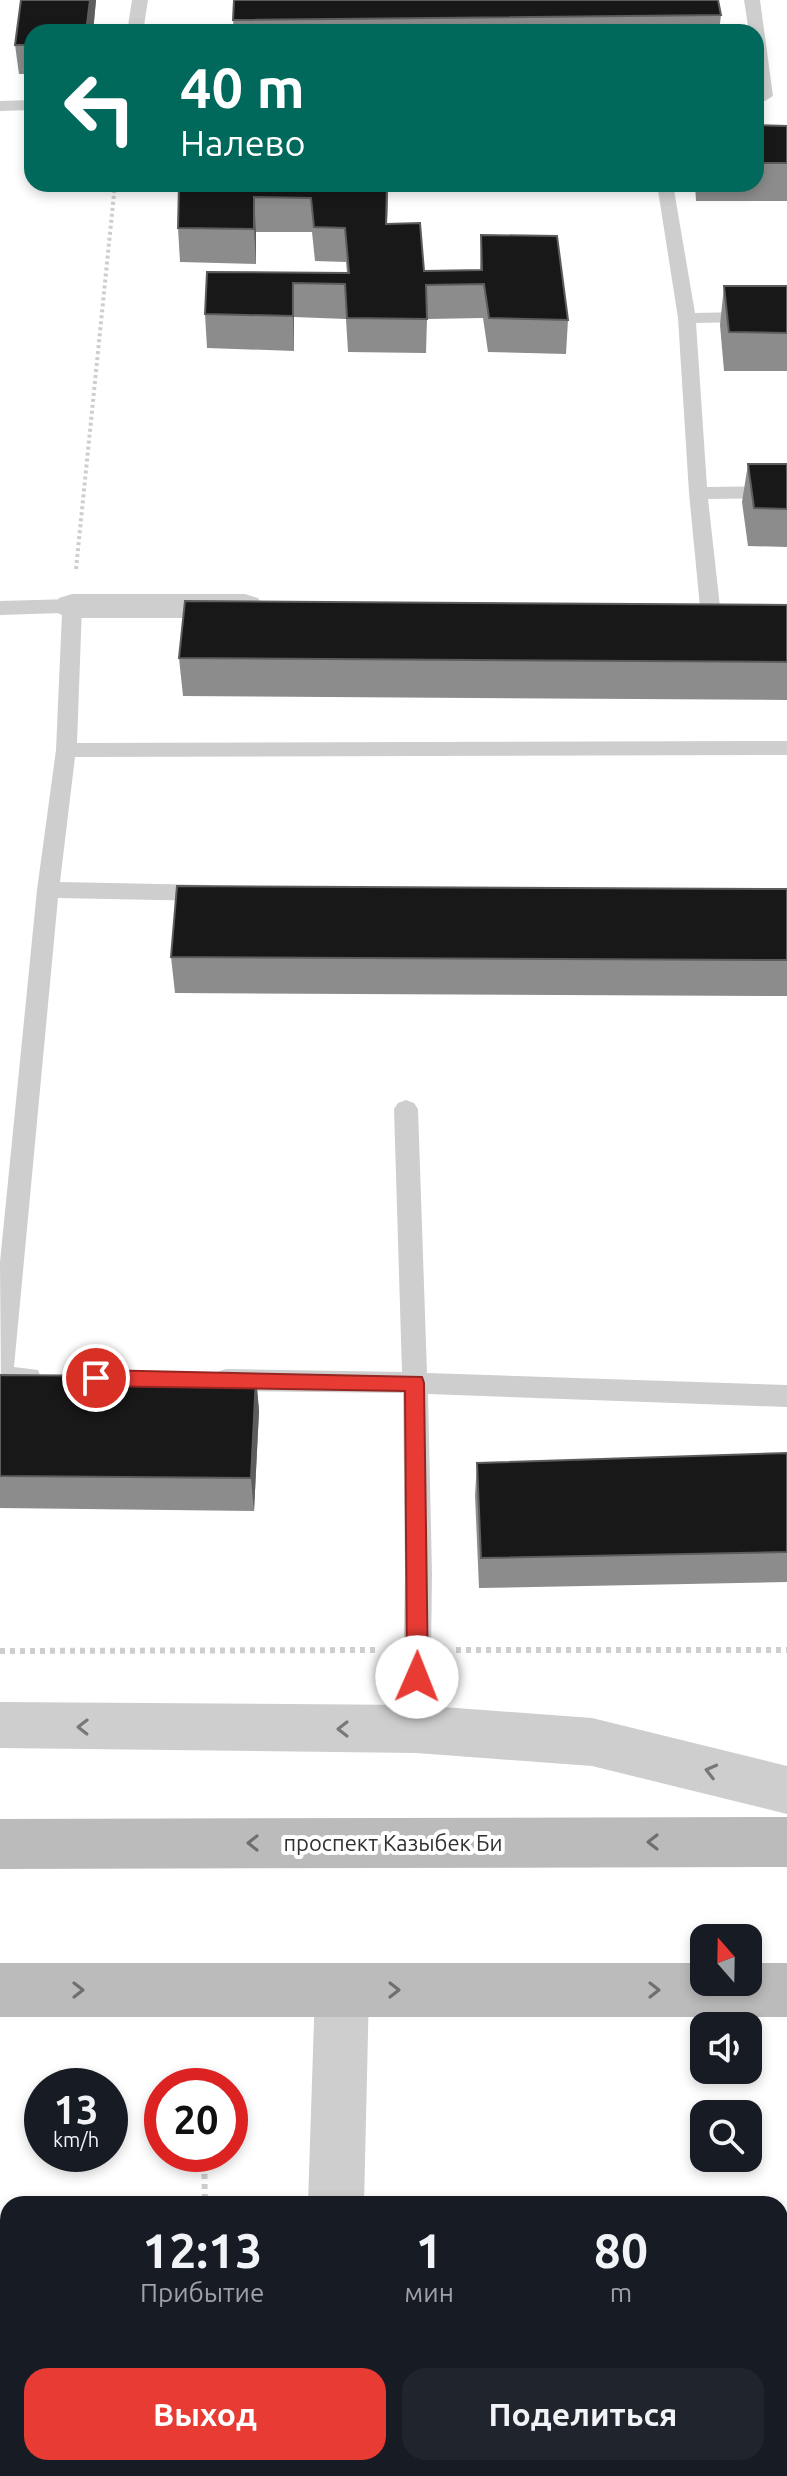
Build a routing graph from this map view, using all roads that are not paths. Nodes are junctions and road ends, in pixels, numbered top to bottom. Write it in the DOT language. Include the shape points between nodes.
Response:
graph roads {
  1 [pos="140,0"];
  2 [pos="752,0"];
  3 [pos="136,24"];
  4 [pos="754,24"];
  5 [pos="787,94"];
  6 [pos="764,97"];
  7 [pos="24,105"];
  8 [pos="0,106"];
  9 [pos="666,192"];
  10 [pos="787,316"];
  11 [pos="687,318"];
  12 [pos="787,492"];
  13 [pos="698,493"];
  14 [pos="72,606"];
  15 [pos="279,606"];
  16 [pos="710,607"];
  17 [pos="0,608"];
  18 [pos="787,748"];
  19 [pos="66,750"];
  20 [pos="48,890"];
  21 [pos="236,893"];
  22 [pos="406,1109"];
  23 [pos="0,1377"];
  24 [pos="49,1378"];
  25 [pos="208,1380"];
  26 [pos="415,1383"];
  27 [pos="787,1396"];
  28 [pos="0,1725"];
  29 [pos="416,1729"];
  30 [pos="787,1790"];
  31 [pos="787,1842"];
  32 [pos="0,1844"];
  33 [pos="0,1990"];
  34 [pos="342,1990"];
  35 [pos="787,1990"];
  36 [pos="336,2196"];
  1 -- 3 [label="lane"];
  2 -- 4 [label="lane"];
  5 -- 6 [label="lane"];
  7 -- 8 [label="lane"];
  9 -- 11 [label="lane"];
  10 -- 11 [label="lane"];
  11 -- 13 [label="lane"];
  12 -- 13 [label="lane"];
  13 -- 16 [label="lane"];
  14 -- 15 [label="street"];
  14 -- 17 [label="lane"];
  14 -- 19 [label="lane"];
  18 -- 19 [label="lane"];
  19 -- 20 [label="lane"];
  20 -- 21 [label="lane"];
  20 -- 23 [label="lane"];
  22 -- 26 [label="lane"];
  23 -- 24 [label="lane"];
  25 -- 26 [label="lane"];
  26 -- 27 [label="lane"];
  26 -- 29 [label="lane"];
  29 -- 28 [label="street, one-way"];
  30 -- 29 [label="street, one-way" via="592,1742"];
  31 -- 32 [label="street, проспект Казыбек Би, one-way"];
  33 -- 34 [label="street, one-way"];
  34 -- 35 [label="street, one-way"];
  34 -- 36 [label="street"];
}
